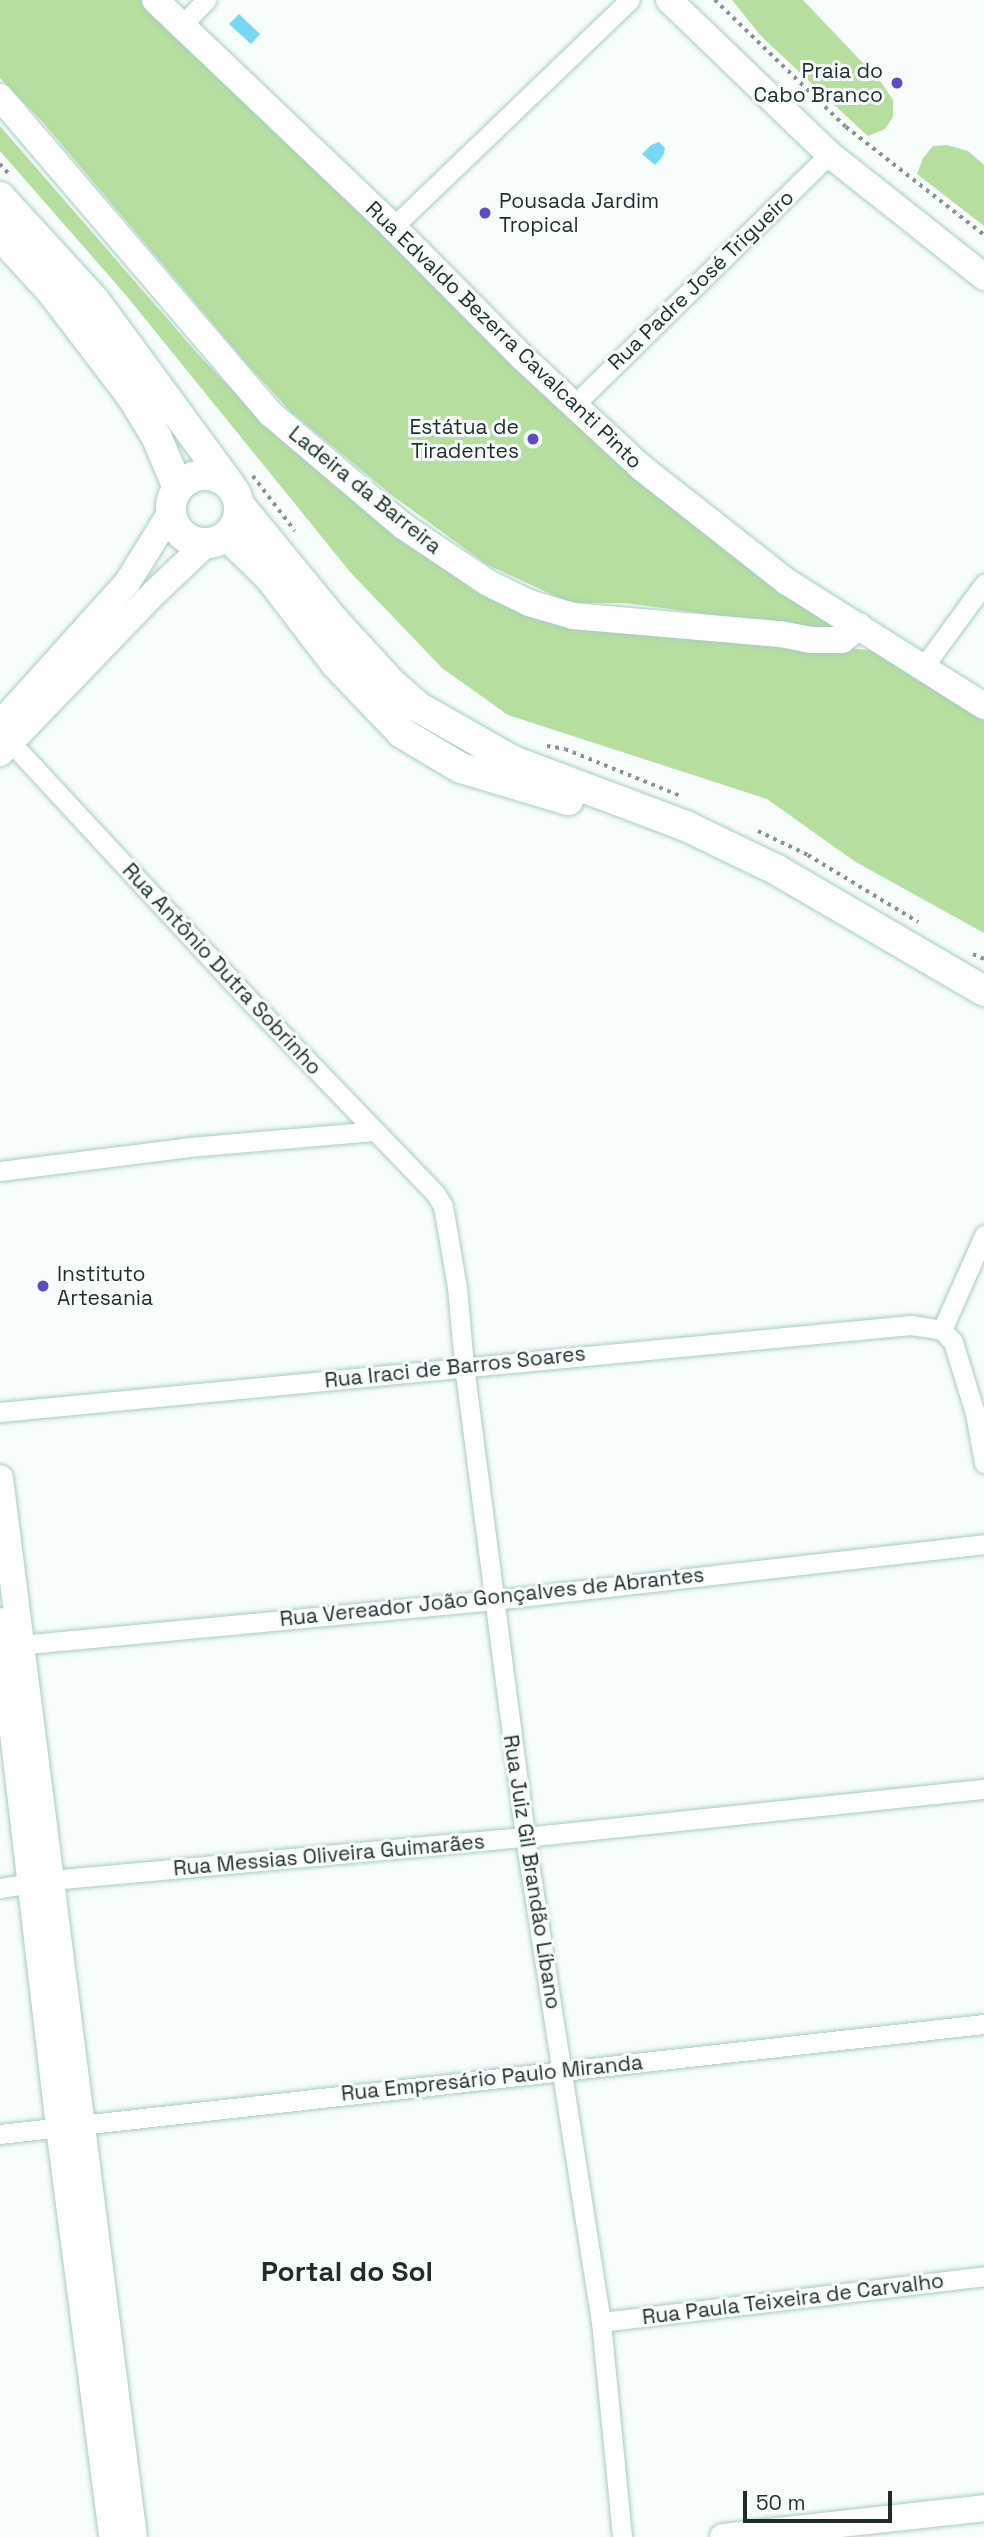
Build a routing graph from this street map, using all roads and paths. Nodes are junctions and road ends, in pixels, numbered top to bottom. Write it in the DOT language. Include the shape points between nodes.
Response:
graph roads {
  1 [pos="155,0"];
  2 [pos="206,0"];
  3 [pos="630,0"];
  4 [pos="669,0"];
  5 [pos="715,0"];
  6 [pos="182,25"];
  7 [pos="0,97"];
  8 [pos="829,154"];
  9 [pos="0,164"];
  10 [pos="5,186"];
  11 [pos="394,227"];
  12 [pos="0,235"];
  13 [pos="984,235"];
  14 [pos="984,277"];
  15 [pos="573,406"];
  16 [pos="239,487"];
  17 [pos="174,501"];
  18 [pos="297,534"];
  19 [pos="217,540"];
  20 [pos="984,584"];
  21 [pos="859,626"];
  22 [pos="924,666"];
  23 [pos="984,706"];
  24 [pos="3,738"];
  25 [pos="540,744"];
  26 [pos="690,800"];
  27 [pos="747,826"];
  28 [pos="703,835"];
  29 [pos="927,928"];
  30 [pos="972,953"];
  31 [pos="984,959"];
  32 [pos="984,992"];
  33 [pos="374,1131"];
  34 [pos="0,1171"];
  35 [pos="443,1206"];
  36 [pos="984,1235"];
  37 [pos="942,1330"];
  38 [pos="464,1366"];
  39 [pos="0,1412"];
  40 [pos="984,1463"];
  41 [pos="0,1478"];
  42 [pos="984,1544"];
  43 [pos="494,1601"];
  44 [pos="7,1640"];
  45 [pos="984,1789"];
  46 [pos="525,1837"];
  47 [pos="41,1882"];
  48 [pos="0,1888"];
  49 [pos="984,2024"];
  50 [pos="563,2070"];
  51 [pos="71,2126"];
  52 [pos="0,2133"];
  53 [pos="984,2276"];
  54 [pos="601,2322"];
  55 [pos="984,2508"];
  56 [pos="112,2537"];
  57 [pos="134,2537"];
  58 [pos="622,2537"];
  59 [pos="723,2537"];
  1 -- 6 [label="main road, Rua Edvaldo Bezerra Cavalcanti Pinto"];
  2 -- 6 [label="street"];
  3 -- 11 [label="street"];
  4 -- 8 [label="main road"];
  5 -- 13 [label="path" via="846,127"];
  6 -- 11 [label="main road, Rua Edvaldo Bezerra Cavalcanti Pinto"];
  7 -- 21 [label="main road, Ladeira da Barreira" via="271,414 402,526 488,583 529,603 573,616 811,640 842,640"];
  8 -- 14 [label="main road"];
  8 -- 15 [label="street, Rua Padre José Trigueiro"];
  9 -- 10 [label="path"];
  10 -- 16 [label="main road"];
  11 -- 15 [label="main road, Rua Edvaldo Bezerra Cavalcanti Pinto"];
  12 -- 17 [label="main road" via="52,292 133,398 157,438"];
  15 -- 21 [label="main road, Rua Edvaldo Bezerra Cavalcanti Pinto" via="642,468 787,582"];
  16 -- 17 [label="main road" via="219,477 200,475"];
  16 -- 18 [label="path"];
  16 -- 19 [label="main road" via="237,522"];
  16 -- 28 [label="main road" via="335,622 420,708 513,761"];
  17 -- 19 [label="main road" via="176,529 185,538"];
  17 -- 24 [label="main road" via="127,583"];
  19 -- 24 [label="main road" via="155,592"];
  19 -- 28 [label="main road" via="268,575 336,664 380,713 422,747 486,777"];
  20 -- 22 [label="street"];
  21 -- 22 [label="main road, Rua Edvaldo Bezerra Cavalcanti Pinto"];
  22 -- 23 [label="main road, Rua Edvaldo Bezerra Cavalcanti Pinto"];
  24 -- 33 [label="street, Rua Antônio Dutra Sobrinho"];
  25 -- 26 [label="path"];
  27 -- 29 [label="path" via="808,855"];
  28 -- 32 [label="main road" via="817,890"];
  30 -- 31 [label="path"];
  33 -- 34 [label="street" via="189,1147"];
  33 -- 35 [label="street, Rua Antônio Dutra Sobrinho"];
  35 -- 38 [label="street, Rua Juiz Gil Brandão Líbano"];
  36 -- 37 [label="street"];
  37 -- 38 [label="street, Rua Iraci de Barros Soares" via="911,1325"];
  37 -- 40 [label="street" via="953,1342 963,1369"];
  38 -- 39 [label="street, Rua Iraci de Barros Soares"];
  38 -- 43 [label="street, Rua Juiz Gil Brandão Líbano"];
  41 -- 44 [label="main road"];
  42 -- 43 [label="street, Rua Vereador João Gonçalves de Abrantes"];
  43 -- 44 [label="street, Rua Vereador João Gonçalves de Abrantes"];
  43 -- 46 [label="street, Rua Juiz Gil Brandão Líbano"];
  44 -- 47 [label="main road"];
  45 -- 46 [label="street, Rua Messias Oliveira Guimarães"];
  46 -- 47 [label="street, Rua Messias Oliveira Guimarães"];
  46 -- 50 [label="street, Rua Juiz Gil Brandão Líbano"];
  47 -- 48 [label="street, Rua Messias Oliveira Guimarães"];
  47 -- 51 [label="main road"];
  49 -- 50 [label="street, Rua Empresário Paulo Miranda"];
  50 -- 51 [label="street, Rua Empresário Paulo Miranda"];
  50 -- 54 [label="street, Rua Juiz Gil Brandão Líbano"];
  51 -- 52 [label="street, Rua Empresário Paulo Miranda"];
  51 -- 56 [label="main road"];
  51 -- 57 [label="main road"];
  53 -- 54 [label="street, Rua Paula Teixeira de Carvalho"];
  54 -- 58 [label="street, Rua Juiz Gil Brandão Líbano"];
  55 -- 59 [label="main road"];
}
